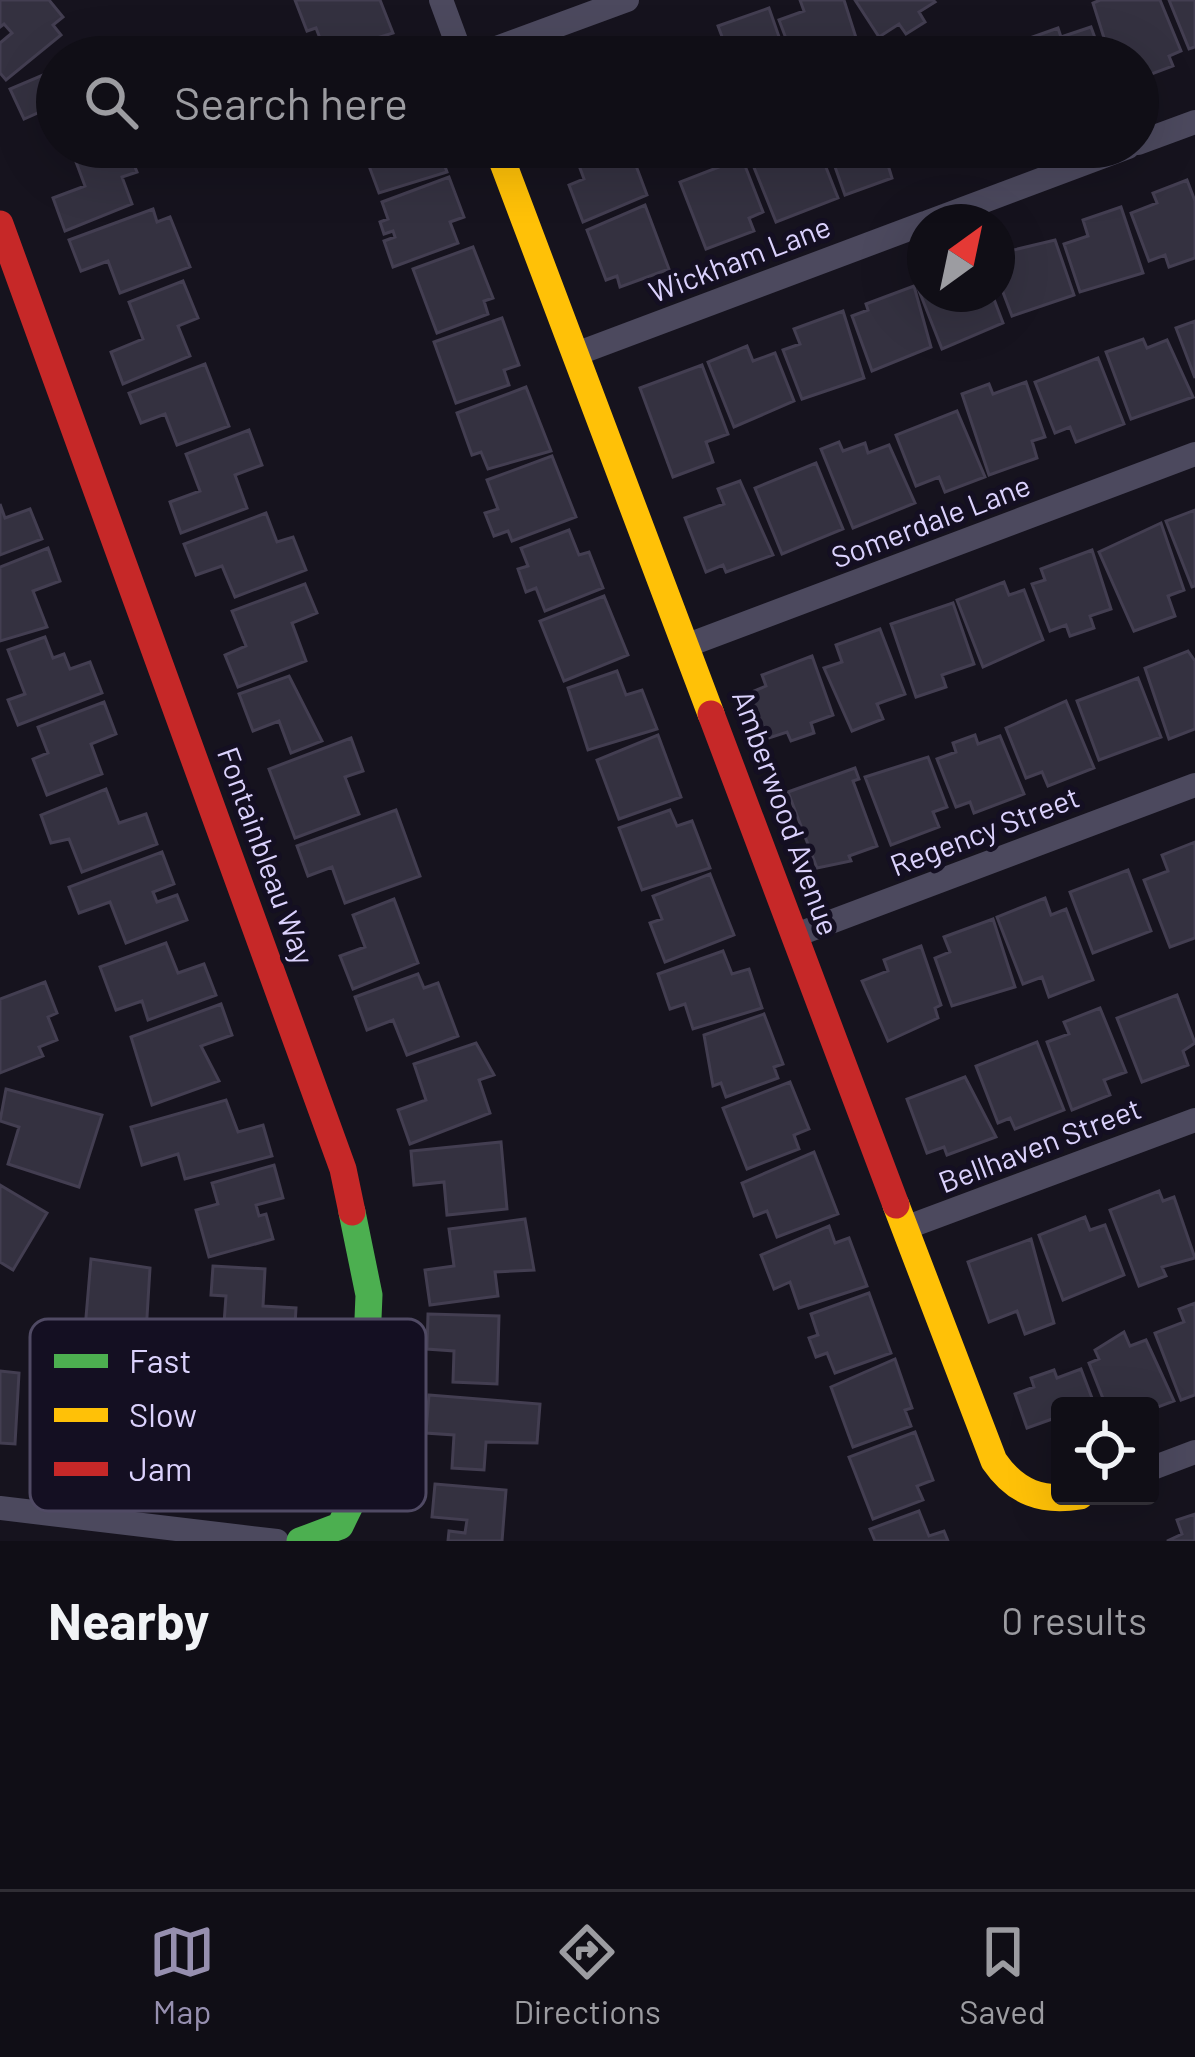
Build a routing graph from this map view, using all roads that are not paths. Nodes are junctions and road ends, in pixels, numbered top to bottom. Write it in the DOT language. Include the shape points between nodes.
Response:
graph roads {
  1 [pos="441,0"];
  2 [pos="627,0"];
  3 [pos="454,36"];
  4 [pos="529,36"];
  5 [pos="1195,122"];
  6 [pos="1159,135"];
  7 [pos="505,168"];
  8 [pos="1071,168"];
  9 [pos="974,204"];
  10 [pos="0,224"];
  11 [pos="907,229"];
  12 [pos="576,354"];
  13 [pos="1195,454"];
  14 [pos="688,646"];
  15 [pos="1195,785"];
  16 [pos="796,935"];
  17 [pos="1195,1120"];
  18 [pos="905,1228"];
  19 [pos="368,1319"];
  20 [pos="1195,1453"];
  21 [pos="1159,1466"];
  22 [pos="1051,1499"];
  23 [pos="0,1508"];
  24 [pos="348,1511"];
  25 [pos="277,1541"];
  26 [pos="300,1541"];
  1 -- 3 [label="street"];
  2 -- 4 [label="street"];
  5 -- 6 [label="street"];
  7 -- 12 [label="street, Amberwood Avenue"];
  8 -- 9 [label="street, Wickham Lane"];
  10 -- 19 [label="street, Fontainbleau Way" via="343,1169"];
  11 -- 12 [label="street, Wickham Lane"];
  12 -- 14 [label="street, Amberwood Avenue"];
  13 -- 14 [label="street, Somerdale Lane"];
  14 -- 16 [label="street, Amberwood Avenue"];
  15 -- 16 [label="street, Regency Street"];
  16 -- 18 [label="street, Amberwood Avenue"];
  17 -- 18 [label="street, Bellhaven Street"];
  18 -- 22 [label="street, Amberwood Avenue" via="1000,1475 1022,1494"];
  20 -- 21 [label="street"];
  23 -- 25 [label="street"];
  24 -- 26 [label="street, Fontainbleau Way" via="340,1526"];
}
